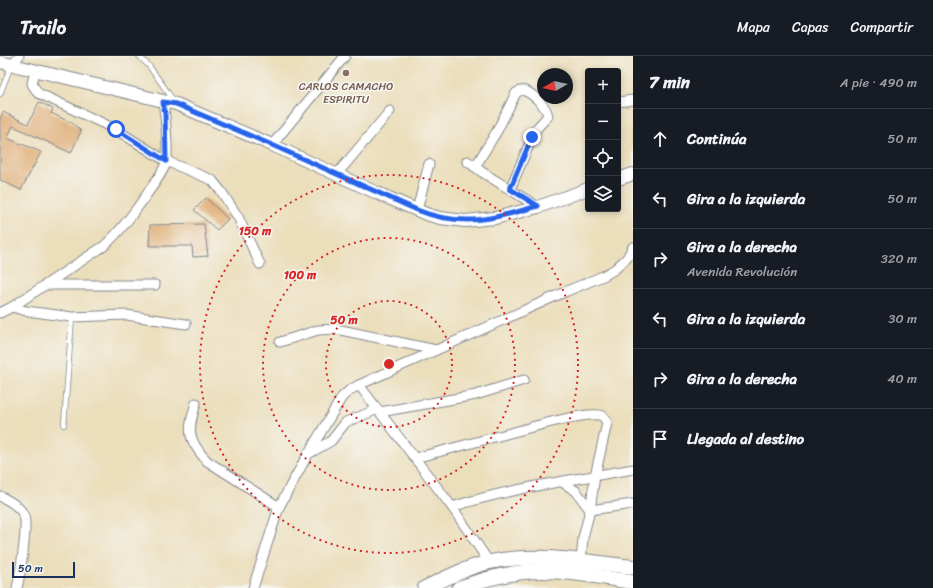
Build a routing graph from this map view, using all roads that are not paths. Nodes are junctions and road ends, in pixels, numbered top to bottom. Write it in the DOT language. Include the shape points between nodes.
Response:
graph roads {
  1 [pos="139,56"];
  2 [pos="345,56"];
  3 [pos="10,61"];
  4 [pos="35,70"];
  5 [pos="0,94"];
  6 [pos="633,100"];
  7 [pos="163,102"];
  8 [pos="621,102"];
  9 [pos="176,104"];
  10 [pos="390,111"];
  11 [pos="272,145"];
  12 [pos="166,161"];
  13 [pos="467,161"];
  14 [pos="429,164"];
  15 [pos="475,167"];
  16 [pos="337,174"];
  17 [pos="633,174"];
  18 [pos="621,178"];
  19 [pos="510,189"];
  20 [pos="585,190"];
  21 [pos="538,206"];
  22 [pos="417,210"];
  23 [pos="633,247"];
  24 [pos="260,264"];
  25 [pos="46,285"];
  26 [pos="155,285"];
  27 [pos="12,307"];
  28 [pos="0,313"];
  29 [pos="72,317"];
  30 [pos="186,324"];
  31 [pos="280,342"];
  32 [pos="436,350"];
  33 [pos="524,380"];
  34 [pos="359,385"];
  35 [pos="196,403"];
  36 [pos="379,411"];
  37 [pos="64,425"];
  38 [pos="308,454"];
  39 [pos="415,458"];
  40 [pos="633,469"];
  41 [pos="595,476"];
  42 [pos="562,482"];
  43 [pos="0,496"];
  44 [pos="633,504"];
  45 [pos="279,507"];
  46 [pos="452,507"];
  47 [pos="590,510"];
  48 [pos="581,561"];
  49 [pos="489,562"];
  50 [pos="633,568"];
  51 [pos="633,582"];
  52 [pos="17,588"];
  53 [pos="253,588"];
  54 [pos="425,588"];
  55 [pos="459,588"];
  1 -- 9 [label="lane"];
  2 -- 11 [label="street"];
  3 -- 4 [label="street"];
  3 -- 5 [label="lane"];
  4 -- 7 [label="street"];
  4 -- 12 [label="street" via="32,84 38,92 116,129"];
  6 -- 8 [label="street"];
  7 -- 9 [label="street"];
  7 -- 12 [label="street"];
  9 -- 11 [label="street"];
  10 -- 16 [label="street"];
  11 -- 16 [label="street"];
  12 -- 24 [label="street" via="212,180 218,186 238,217"];
  12 -- 25 [label="street" via="162,172 116,236"];
  13 -- 15 [label="street"];
  14 -- 22 [label="street"];
  15 -- 19 [label="street"];
  15 -- 19 [label="street" via="498,131 516,93 525,91 540,102 547,110 548,116 536,129"];
  16 -- 22 [label="street"];
  17 -- 18 [label="street"];
  19 -- 21 [label="street"];
  20 -- 21 [label="street"];
  21 -- 22 [label="street" via="495,218 466,221 440,218"];
  23 -- 32 [label="street" via="627,258 603,276"];
  25 -- 26 [label="street"];
  25 -- 27 [label="street"];
  27 -- 28 [label="street"];
  27 -- 29 [label="street"];
  29 -- 30 [label="street" via="126,315"];
  29 -- 37 [label="lane"];
  31 -- 32 [label="street" via="318,330 336,329"];
  32 -- 34 [label="street"];
  33 -- 36 [label="street" via="476,395"];
  34 -- 36 [label="street"];
  34 -- 38 [label="street" via="342,397"];
  35 -- 45 [label="street" via="189,426 190,436 199,453 207,461"];
  36 -- 38 [label="street" via="349,420 328,444"];
  36 -- 39 [label="street"];
  38 -- 45 [label="street"];
  39 -- 41 [label="street" via="578,416 600,414 606,423"];
  39 -- 46 [label="street"];
  40 -- 41 [label="street"];
  41 -- 42 [label="street"];
  41 -- 47 [label="street"];
  42 -- 46 [label="street"];
  42 -- 47 [label="street" via="576,491"];
  43 -- 52 [label="street" via="13,503 24,516 25,531"];
  44 -- 47 [label="street"];
  45 -- 53 [label="street"];
  46 -- 49 [label="street"];
  47 -- 48 [label="street" via="583,538"];
  48 -- 49 [label="main road" via="518,558"];
  48 -- 50 [label="main road"];
  49 -- 54 [label="main road"];
  51 -- 55 [label="main road" via="543,571 507,575"];
}
